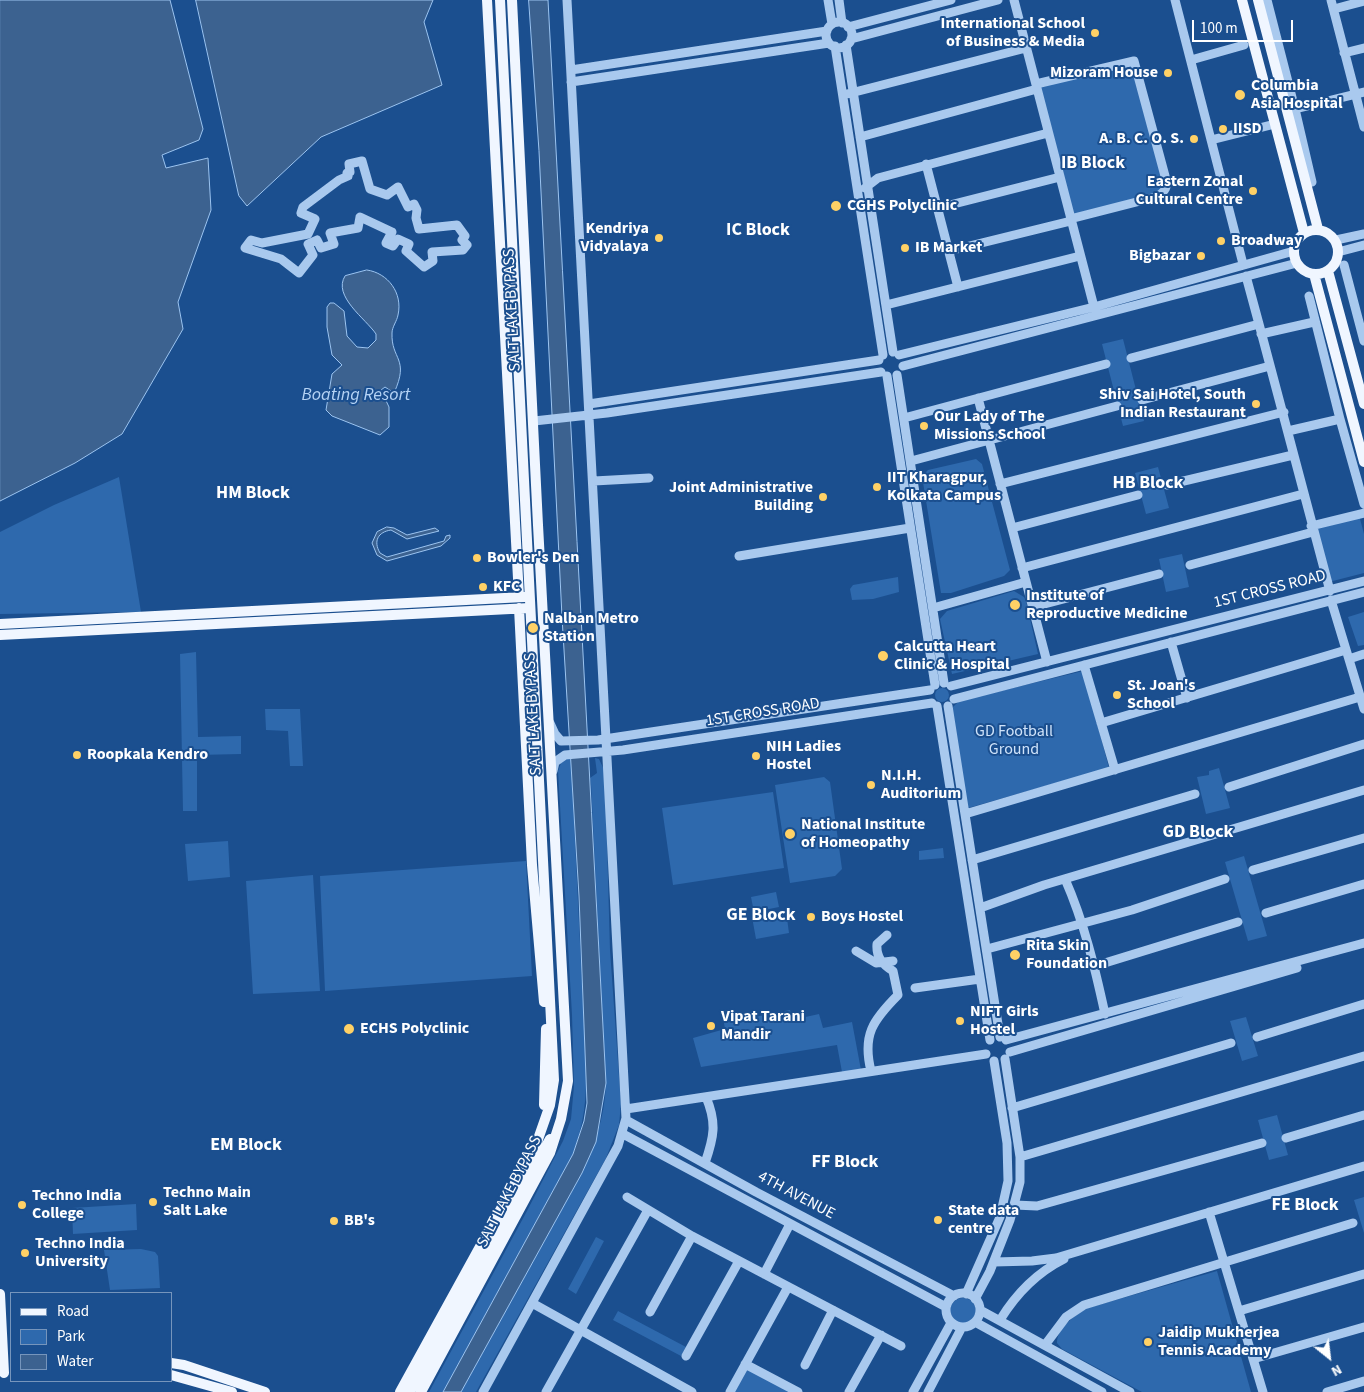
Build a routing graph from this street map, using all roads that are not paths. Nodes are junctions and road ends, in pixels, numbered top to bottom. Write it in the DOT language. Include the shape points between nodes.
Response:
graph roads {
  1 [pos="488,0"];
  2 [pos="500,0"];
  3 [pos="512,0"];
  4 [pos="567,0"];
  5 [pos="828,0"];
  6 [pos="839,0"];
  7 [pos="951,0"];
  8 [pos="998,0"];
  9 [pos="1014,0"];
  10 [pos="1175,0"];
  11 [pos="1242,0"];
  12 [pos="1258,0"];
  13 [pos="1267,0"];
  14 [pos="1331,0"];
  15 [pos="1364,1"];
  16 [pos="978,3"];
  17 [pos="1334,9"];
  18 [pos="874,20"];
  19 [pos="845,25"];
  20 [pos="829,28"];
  21 [pos="877,32"];
  22 [pos="848,42"];
  23 [pos="750,43"];
  24 [pos="832,45"];
  25 [pos="1244,45"];
  26 [pos="1026,48"];
  27 [pos="1364,48"];
  28 [pos="1344,53"];
  29 [pos="752,55"];
  30 [pos="655,57"];
  31 [pos="1191,60"];
  32 [pos="656,69"];
  33 [pos="571,70"];
  34 [pos="571,82"];
  35 [pos="1036,86"];
  36 [pos="853,93"];
  37 [pos="1360,93"];
  38 [pos="842,96"];
  39 [pos="1295,109"];
  40 [pos="1275,124"];
  41 [pos="1364,127"];
  42 [pos="1048,133"];
  43 [pos="860,137"];
  44 [pos="1211,140"];
  45 [pos="926,164"];
  46 [pos="1060,177"];
  47 [pos="1312,182"];
  48 [pos="868,185"];
  49 [pos="858,196"];
  50 [pos="938,208"];
  51 [pos="1071,220"];
  52 [pos="1318,229"];
  53 [pos="1304,233"];
  54 [pos="1364,234"];
  55 [pos="1336,240"];
  56 [pos="1364,245"];
  57 [pos="1343,250"];
  58 [pos="949,251"];
  59 [pos="1294,251"];
  60 [pos="1080,256"];
  61 [pos="433,261"];
  62 [pos="1297,263"];
  63 [pos="1243,264"];
  64 [pos="1344,265"];
  65 [pos="1328,271"];
  66 [pos="1314,274"];
  67 [pos="1246,276"];
  68 [pos="958,287"];
  69 [pos="1309,296"];
  70 [pos="1138,299"];
  71 [pos="886,305"];
  72 [pos="1094,307"];
  73 [pos="1361,312"];
  74 [pos="1062,320"];
  75 [pos="1314,322"];
  76 [pos="1259,324"];
  77 [pos="1261,334"];
  78 [pos="1364,341"];
  79 [pos="896,353"];
  80 [pos="881,357"];
  81 [pos="1130,358"];
  82 [pos="1106,364"];
  83 [pos="903,366"];
  84 [pos="1270,366"];
  85 [pos="884,374"];
  86 [pos="898,375"];
  87 [pos="978,398"];
  88 [pos="1142,400"];
  89 [pos="589,404"];
  90 [pos="1364,404"];
  91 [pos="1117,406"];
  92 [pos="1284,412"];
  93 [pos="590,415"];
  94 [pos="904,418"];
  95 [pos="1340,419"];
  96 [pos="516,421"];
  97 [pos="534,421"];
  98 [pos="1288,431"];
  99 [pos="989,440"];
  100 [pos="1293,455"];
  101 [pos="911,461"];
  102 [pos="1364,462"];
  103 [pos="649,478"];
  104 [pos="594,482"];
  105 [pos="1000,484"];
  106 [pos="1167,485"];
  107 [pos="1302,494"];
  108 [pos="1138,495"];
  109 [pos="1364,504"];
  110 [pos="1364,513"];
  111 [pos="910,528"];
  112 [pos="1012,528"];
  113 [pos="1312,529"];
  114 [pos="922,537"];
  115 [pos="912,538"];
  116 [pos="739,556"];
  117 [pos="1190,565"];
  118 [pos="1022,568"];
  119 [pos="1159,574"];
  120 [pos="1364,581"];
  121 [pos="1026,582"];
  122 [pos="1330,591"];
  123 [pos="1364,592"];
  124 [pos="523,600"];
  125 [pos="1292,600"];
  126 [pos="1331,600"];
  127 [pos="1033,607"];
  128 [pos="934,608"];
  129 [pos="1295,610"];
  130 [pos="0,624"];
  131 [pos="119,624"];
  132 [pos="1197,624"];
  133 [pos="0,635"];
  134 [pos="1199,635"];
  135 [pos="1171,642"];
  136 [pos="1122,643"];
  137 [pos="1124,654"];
  138 [pos="1364,654"];
  139 [pos="1347,655"];
  140 [pos="1047,662"];
  141 [pos="1084,665"];
  142 [pos="948,684"];
  143 [pos="932,688"];
  144 [pos="524,694"];
  145 [pos="1360,697"];
  146 [pos="1187,698"];
  147 [pos="850,702"];
  148 [pos="951,702"];
  149 [pos="935,704"];
  150 [pos="536,708"];
  151 [pos="1364,709"];
  152 [pos="852,715"];
  153 [pos="550,722"];
  154 [pos="1101,723"];
  155 [pos="689,727"];
  156 [pos="603,739"];
  157 [pos="690,739"];
  158 [pos="1364,744"];
  159 [pos="603,752"];
  160 [pos="1115,770"];
  161 [pos="552,772"];
  162 [pos="1230,786"];
  163 [pos="1364,790"];
  164 [pos="1195,794"];
  165 [pos="965,814"];
  166 [pos="1364,838"];
  167 [pos="972,860"];
  168 [pos="1253,870"];
  169 [pos="544,873"];
  170 [pos="1065,879"];
  171 [pos="1225,879"];
  172 [pos="1364,884"];
  173 [pos="534,893"];
  174 [pos="980,908"];
  175 [pos="1266,913"];
  176 [pos="1238,922"];
  177 [pos="1081,924"];
  178 [pos="887,935"];
  179 [pos="985,937"];
  180 [pos="974,939"];
  181 [pos="1364,943"];
  182 [pos="1364,948"];
  183 [pos="986,950"];
  184 [pos="856,951"];
  185 [pos="893,961"];
  186 [pos="882,962"];
  187 [pos="1095,966"];
  188 [pos="1277,970"];
  189 [pos="980,978"];
  190 [pos="563,983"];
  191 [pos="546,986"];
  192 [pos="915,988"];
  193 [pos="1364,1004"];
  194 [pos="1143,1008"];
  195 [pos="1105,1014"];
  196 [pos="1067,1024"];
  197 [pos="1070,1034"];
  198 [pos="1257,1037"];
  199 [pos="1003,1039"];
  200 [pos="990,1040"];
  201 [pos="1231,1043"];
  202 [pos="986,1054"];
  203 [pos="1008,1056"];
  204 [pos="1364,1056"];
  205 [pos="994,1061"];
  206 [pos="871,1071"];
  207 [pos="706,1097"];
  208 [pos="1012,1108"];
  209 [pos="626,1109"];
  210 [pos="545,1110"];
  211 [pos="1364,1115"];
  212 [pos="626,1120"];
  213 [pos="556,1131"];
  214 [pos="623,1134"];
  215 [pos="1286,1138"];
  216 [pos="1262,1143"];
  217 [pos="539,1148"];
  218 [pos="1020,1157"];
  219 [pos="705,1163"];
  220 [pos="1364,1166"];
  221 [pos="756,1192"];
  222 [pos="627,1197"];
  223 [pos="750,1202"];
  224 [pos="1015,1205"];
  225 [pos="648,1210"];
  226 [pos="1209,1212"];
  227 [pos="1354,1223"];
  228 [pos="790,1224"];
  229 [pos="692,1236"];
  230 [pos="1079,1251"];
  231 [pos="739,1261"];
  232 [pos="994,1262"];
  233 [pos="1224,1262"];
  234 [pos="764,1274"];
  235 [pos="1364,1274"];
  236 [pos="788,1287"];
  237 [pos="0,1294"];
  238 [pos="966,1294"];
  239 [pos="954,1296"];
  240 [pos="975,1299"];
  241 [pos="532,1303"];
  242 [pos="946,1308"];
  243 [pos="833,1310"];
  244 [pos="980,1310"];
  245 [pos="650,1312"];
  246 [pos="1239,1312"];
  247 [pos="1000,1320"];
  248 [pos="974,1322"];
  249 [pos="952,1323"];
  250 [pos="1364,1326"];
  251 [pos="962,1327"];
  252 [pos="580,1330"];
  253 [pos="881,1335"];
  254 [pos="1045,1345"];
  255 [pos="901,1346"];
  256 [pos="686,1356"];
  257 [pos="1253,1359"];
  258 [pos="5,1362"];
  259 [pos="172,1363"];
  260 [pos="746,1364"];
  261 [pos="805,1365"];
  262 [pos="1081,1365"];
  263 [pos="5,1373"];
  264 [pos="172,1375"];
  265 [pos="1074,1376"];
  266 [pos="1364,1381"];
  267 [pos="232,1392"];
  268 [pos="265,1392"];
  269 [pos="400,1392"];
  270 [pos="410,1392"];
  271 [pos="421,1392"];
  272 [pos="483,1392"];
  273 [pos="546,1392"];
  274 [pos="692,1392"];
  275 [pos="730,1392"];
  276 [pos="798,1392"];
  277 [pos="849,1392"];
  278 [pos="913,1392"];
  279 [pos="928,1392"];
  280 [pos="1102,1392"];
  281 [pos="1130,1392"];
  282 [pos="1263,1392"];
  283 [pos="1326,1392"];
  1 -- 96 [label="main road, SALT LAKE BYPASS"];
  2 -- 96 [label="main road, SALT LAKE BYPASS"];
  3 -- 97 [label="main road, SALT LAKE BYPASS"];
  4 -- 33 [label="street"];
  5 -- 20 [label="street"];
  6 -- 19 [label="street"];
  7 -- 18 [label="street"];
  8 -- 16 [label="street"];
  9 -- 26 [label="street"];
  10 -- 31 [label="street"];
  11 -- 40 [label="main road"];
  12 -- 52 [label="main road"];
  13 -- 39 [label="street"];
  14 -- 17 [label="street"];
  15 -- 17 [label="street"];
  16 -- 21 [label="street"];
  17 -- 28 [label="street"];
  18 -- 19 [label="street"];
  18 -- 21 [label="street"];
  19 -- 20 [label="street"];
  19 -- 22 [label="street" via="851,32"];
  20 -- 23 [label="street"];
  20 -- 24 [label="street"];
  21 -- 22 [label="street"];
  22 -- 24 [label="street"];
  22 -- 36 [label="street"];
  23 -- 29 [label="street"];
  23 -- 30 [label="street"];
  24 -- 29 [label="street"];
  24 -- 38 [label="street"];
  25 -- 31 [label="street"];
  26 -- 35 [label="street"];
  26 -- 36 [label="street"];
  27 -- 28 [label="street"];
  28 -- 37 [label="street"];
  29 -- 32 [label="street"];
  30 -- 32 [label="street"];
  30 -- 33 [label="street"];
  31 -- 44 [label="street"];
  32 -- 34 [label="street"];
  33 -- 34 [label="street"];
  34 -- 89 [label="street"];
  35 -- 42 [label="street"];
  35 -- 43 [label="street"];
  35 -- 51 [label="street" via="1134,61 1166,181 1165,192 1156,198"];
  36 -- 38 [label="street"];
  36 -- 43 [label="street"];
  37 -- 39 [label="street"];
  37 -- 41 [label="street"];
  38 -- 49 [label="street"];
  39 -- 47 [label="street"];
  40 -- 44 [label="street"];
  40 -- 53 [label="main road"];
  42 -- 45 [label="street"];
  42 -- 46 [label="street"];
  43 -- 48 [label="street"];
  44 -- 63 [label="street"];
  45 -- 48 [label="street" via="878,178"];
  45 -- 50 [label="street"];
  46 -- 50 [label="street"];
  46 -- 51 [label="street"];
  48 -- 49 [label="street"];
  48 -- 71 [label="street"];
  49 -- 80 [label="street"];
  50 -- 58 [label="street"];
  51 -- 58 [label="street"];
  51 -- 60 [label="street"];
  52 -- 53 [label="main road"];
  52 -- 55 [label="main road"];
  53 -- 59 [label="main road" via="1295,244"];
  54 -- 55 [label="street"];
  55 -- 57 [label="main road"];
  56 -- 57 [label="street"];
  57 -- 65 [label="main road"];
  58 -- 68 [label="street"];
  59 -- 62 [label="main road"];
  59 -- 63 [label="street"];
  60 -- 68 [label="street"];
  60 -- 72 [label="street"];
  61 -- 61 [label="street" via="432,252 463,250 467,245 462,240 465,236 457,225 419,229 414,204 408,207 398,187 387,195 370,189 362,161 349,164 348,176 303,207 301,213 315,219 308,234 262,244 251,240 245,248 281,259 299,273 313,256 308,244 317,240 321,248 334,244 330,233 358,228 360,217 392,232 386,243 393,246 398,239 405,240 409,244 406,251 424,267"];
  62 -- 66 [label="main road" via="1304,271"];
  62 -- 67 [label="street"];
  63 -- 70 [label="street"];
  64 -- 73 [label="street"];
  65 -- 66 [label="main road"];
  65 -- 90 [label="main road"];
  66 -- 102 [label="main road"];
  67 -- 70 [label="street"];
  67 -- 76 [label="street"];
  68 -- 71 [label="street"];
  69 -- 75 [label="street"];
  70 -- 72 [label="street"];
  70 -- 74 [label="street"];
  71 -- 79 [label="street"];
  72 -- 74 [label="street"];
  73 -- 78 [label="street"];
  74 -- 79 [label="street"];
  74 -- 83 [label="street"];
  75 -- 77 [label="street"];
  75 -- 95 [label="street"];
  76 -- 77 [label="street"];
  76 -- 81 [label="street"];
  77 -- 84 [label="street"];
  79 -- 80 [label="street"];
  79 -- 83 [label="street"];
  80 -- 85 [label="street"];
  80 -- 89 [label="street"];
  82 -- 87 [label="street"];
  83 -- 86 [label="street"];
  84 -- 88 [label="street"];
  84 -- 92 [label="street"];
  85 -- 86 [label="street"];
  85 -- 93 [label="street"];
  85 -- 111 [label="street"];
  86 -- 94 [label="street"];
  87 -- 94 [label="street"];
  87 -- 99 [label="street"];
  89 -- 93 [label="street"];
  91 -- 99 [label="street"];
  92 -- 98 [label="street"];
  92 -- 105 [label="street"];
  93 -- 97 [label="street"];
  93 -- 104 [label="street"];
  94 -- 101 [label="street"];
  95 -- 98 [label="street"];
  95 -- 109 [label="street"];
  96 -- 97 [label="main road"];
  96 -- 124 [label="main road, SALT LAKE BYPASS"];
  97 -- 153 [label="main road, SALT LAKE BYPASS"];
  98 -- 100 [label="street"];
  99 -- 101 [label="street"];
  99 -- 105 [label="street"];
  100 -- 106 [label="street"];
  100 -- 107 [label="street"];
  101 -- 114 [label="street"];
  103 -- 104 [label="street"];
  104 -- 156 [label="street"];
  105 -- 112 [label="street"];
  107 -- 113 [label="street"];
  107 -- 118 [label="street"];
  108 -- 112 [label="street"];
  110 -- 113 [label="street"];
  111 -- 115 [label="street"];
  111 -- 116 [label="street"];
  112 -- 118 [label="street"];
  113 -- 117 [label="street"];
  113 -- 122 [label="street"];
  114 -- 115 [label="street"];
  114 -- 128 [label="street"];
  115 -- 143 [label="street"];
  118 -- 121 [label="street"];
  119 -- 127 [label="street"];
  120 -- 122 [label="street, 1ST CROSS ROAD"];
  121 -- 127 [label="street"];
  121 -- 128 [label="street"];
  122 -- 125 [label="street, 1ST CROSS ROAD"];
  123 -- 126 [label="street, 1ST CROSS ROAD"];
  124 -- 131 [label="main road"];
  124 -- 144 [label="main road, SALT LAKE BYPASS"];
  124 -- 150 [label="main road, SALT LAKE BYPASS" via="530,608"];
  125 -- 129 [label="street"];
  125 -- 132 [label="street, 1ST CROSS ROAD"];
  126 -- 129 [label="street, 1ST CROSS ROAD"];
  126 -- 139 [label="street"];
  127 -- 140 [label="street"];
  128 -- 142 [label="street"];
  129 -- 134 [label="street, 1ST CROSS ROAD"];
  130 -- 131 [label="main road"];
  131 -- 133 [label="main road"];
  132 -- 134 [label="street"];
  132 -- 136 [label="street, 1ST CROSS ROAD"];
  134 -- 135 [label="street, 1ST CROSS ROAD"];
  135 -- 137 [label="street, 1ST CROSS ROAD"];
  135 -- 146 [label="street"];
  136 -- 137 [label="street"];
  136 -- 140 [label="street, 1ST CROSS ROAD"];
  137 -- 141 [label="street, 1ST CROSS ROAD"];
  138 -- 139 [label="street"];
  139 -- 145 [label="street"];
  139 -- 146 [label="street"];
  140 -- 142 [label="street, 1ST CROSS ROAD"];
  141 -- 148 [label="street, 1ST CROSS ROAD"];
  141 -- 154 [label="street"];
  142 -- 143 [label="street, 1ST CROSS ROAD"];
  142 -- 148 [label="street" via="954,692"];
  143 -- 147 [label="street, 1ST CROSS ROAD"];
  143 -- 149 [label="street"];
  144 -- 150 [label="main road"];
  144 -- 173 [label="main road, SALT LAKE BYPASS"];
  145 -- 151 [label="street"];
  145 -- 160 [label="street"];
  146 -- 154 [label="street"];
  147 -- 152 [label="street"];
  147 -- 155 [label="street, 1ST CROSS ROAD"];
  148 -- 149 [label="street, 1ST CROSS ROAD"];
  148 -- 165 [label="street"];
  149 -- 152 [label="street, 1ST CROSS ROAD"];
  149 -- 180 [label="street"];
  150 -- 169 [label="main road, SALT LAKE BYPASS"];
  152 -- 157 [label="street, 1ST CROSS ROAD"];
  153 -- 156 [label="street, 1ST CROSS ROAD" via="558,738 565,742"];
  153 -- 161 [label="main road, SALT LAKE BYPASS"];
  154 -- 160 [label="street"];
  155 -- 156 [label="street, 1ST CROSS ROAD"];
  155 -- 157 [label="street"];
  156 -- 159 [label="street"];
  157 -- 159 [label="street, 1ST CROSS ROAD"];
  158 -- 162 [label="street"];
  159 -- 161 [label="street, 1ST CROSS ROAD" via="565,755 555,762"];
  159 -- 209 [label="street"];
  160 -- 165 [label="street"];
  161 -- 190 [label="main road, SALT LAKE BYPASS"];
  163 -- 170 [label="street"];
  164 -- 167 [label="street"];
  165 -- 167 [label="street"];
  166 -- 168 [label="street"];
  167 -- 174 [label="street"];
  169 -- 173 [label="main road"];
  169 -- 191 [label="main road, SALT LAKE BYPASS"];
  170 -- 174 [label="street"];
  170 -- 177 [label="street"];
  171 -- 177 [label="street"];
  172 -- 175 [label="street"];
  173 -- 191 [label="main road, SALT LAKE BYPASS"];
  174 -- 179 [label="street"];
  176 -- 187 [label="street"];
  177 -- 183 [label="street"];
  177 -- 187 [label="street"];
  178 -- 186 [label="street" via="877,944 876,953"];
  179 -- 180 [label="street"];
  179 -- 183 [label="street"];
  180 -- 189 [label="street"];
  181 -- 188 [label="street"];
  182 -- 188 [label="street"];
  183 -- 199 [label="street"];
  184 -- 186 [label="street" via="876,963"];
  185 -- 186 [label="street"];
  186 -- 206 [label="street" via="893,971 898,996 885,1008 868,1034 866,1052"];
  187 -- 195 [label="street"];
  188 -- 194 [label="street"];
  189 -- 192 [label="street"];
  189 -- 200 [label="street"];
  190 -- 191 [label="main road"];
  190 -- 213 [label="main road, SALT LAKE BYPASS" via="569,1074"];
  191 -- 210 [label="main road, SALT LAKE BYPASS"];
  191 -- 210 [label="main road, SALT LAKE BYPASS" via="551,1002 554,1080"];
  193 -- 198 [label="street"];
  194 -- 195 [label="street"];
  194 -- 197 [label="street"];
  195 -- 196 [label="street"];
  196 -- 197 [label="street"];
  196 -- 199 [label="street"];
  197 -- 203 [label="street"];
  199 -- 200 [label="street"];
  199 -- 203 [label="street" via="1010,1047"];
  200 -- 202 [label="street" via="986,1044"];
  201 -- 208 [label="street"];
  202 -- 205 [label="street"];
  202 -- 206 [label="street"];
  203 -- 205 [label="street"];
  203 -- 208 [label="street"];
  204 -- 218 [label="street"];
  205 -- 238 [label="street" via="1007,1143 1008,1181 1000,1217"];
  206 -- 207 [label="street"];
  207 -- 209 [label="street"];
  207 -- 219 [label="street" via="712,1110 714,1138"];
  208 -- 218 [label="street"];
  209 -- 212 [label="street"];
  210 -- 217 [label="main road, SALT LAKE BYPASS"];
  211 -- 215 [label="street"];
  212 -- 214 [label="street"];
  212 -- 219 [label="street, 4TH AVENUE"];
  213 -- 217 [label="main road"];
  213 -- 271 [label="main road, SALT LAKE BYPASS" via="550,1153 527,1198"];
  214 -- 223 [label="street, 4TH AVENUE"];
  214 -- 241 [label="street"];
  216 -- 224 [label="street" via="1037,1206"];
  217 -- 269 [label="main road, SALT LAKE BYPASS"];
  217 -- 270 [label="main road"];
  218 -- 224 [label="street" via="1020,1182"];
  219 -- 221 [label="street, 4TH AVENUE"];
  220 -- 226 [label="street"];
  221 -- 223 [label="street"];
  221 -- 239 [label="street, 4TH AVENUE"];
  222 -- 225 [label="street"];
  223 -- 228 [label="street, 4TH AVENUE"];
  224 -- 232 [label="street"];
  225 -- 229 [label="street"];
  225 -- 252 [label="street"];
  226 -- 230 [label="street"];
  226 -- 233 [label="street"];
  227 -- 233 [label="street"];
  228 -- 234 [label="street"];
  228 -- 242 [label="street, 4TH AVENUE"];
  229 -- 231 [label="street"];
  229 -- 245 [label="street"];
  230 -- 232 [label="street" via="1044,1260"];
  230 -- 247 [label="street" via="1036,1276"];
  231 -- 234 [label="street"];
  231 -- 256 [label="street"];
  232 -- 240 [label="street"];
  233 -- 246 [label="street"];
  233 -- 254 [label="street" via="1084,1305 1066,1317"];
  234 -- 236 [label="street"];
  235 -- 246 [label="street"];
  236 -- 243 [label="street"];
  236 -- 260 [label="street"];
  237 -- 258 [label="main road"];
  238 -- 239 [label="street"];
  238 -- 240 [label="street"];
  239 -- 242 [label="street"];
  240 -- 244 [label="street"];
  241 -- 252 [label="street"];
  241 -- 272 [label="street"];
  242 -- 249 [label="street"];
  243 -- 253 [label="street"];
  243 -- 261 [label="street"];
  244 -- 247 [label="street"];
  244 -- 248 [label="street"];
  246 -- 257 [label="street"];
  247 -- 254 [label="street"];
  248 -- 251 [label="street"];
  248 -- 265 [label="street"];
  249 -- 251 [label="street"];
  249 -- 278 [label="street"];
  250 -- 257 [label="street"];
  251 -- 279 [label="street"];
  252 -- 273 [label="street"];
  252 -- 274 [label="street"];
  253 -- 255 [label="street"];
  253 -- 277 [label="street"];
  254 -- 262 [label="street"];
  257 -- 282 [label="street"];
  258 -- 263 [label="main road"];
  259 -- 268 [label="main road" via="184,1364"];
  260 -- 275 [label="street"];
  260 -- 276 [label="street"];
  262 -- 265 [label="street"];
  262 -- 281 [label="street"];
  264 -- 267 [label="main road"];
  265 -- 280 [label="street"];
  266 -- 283 [label="street"];
}
